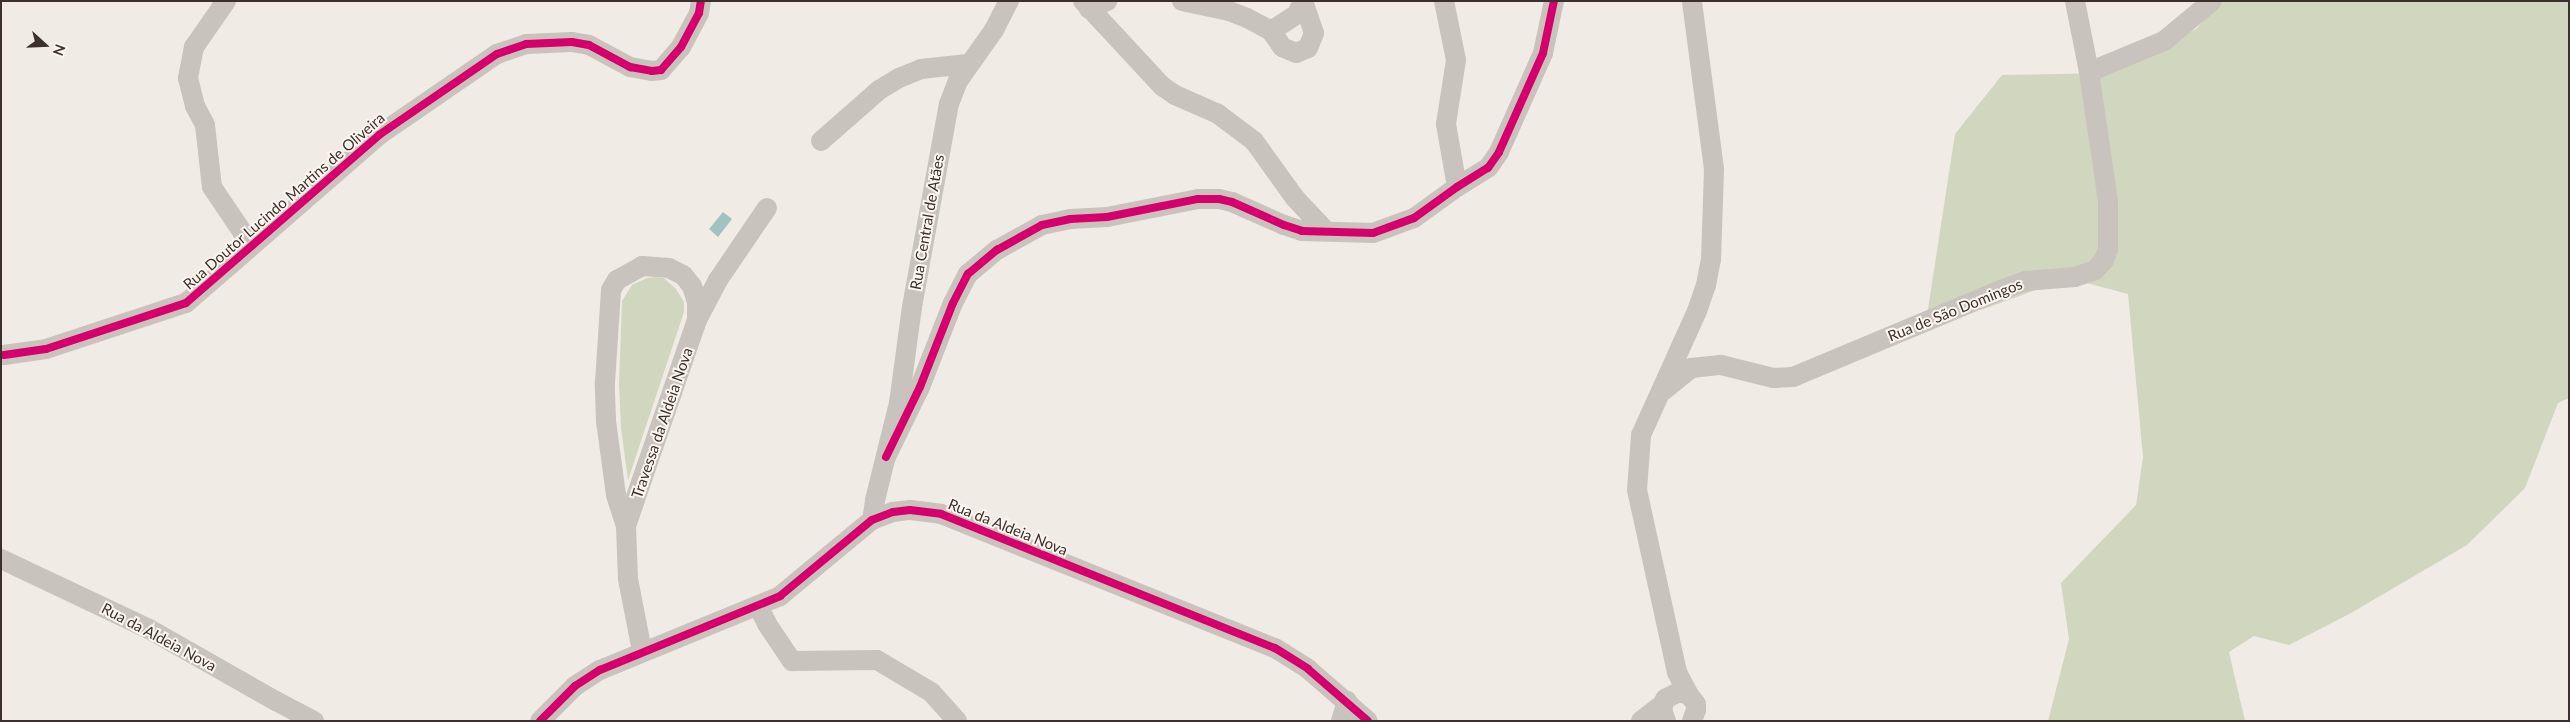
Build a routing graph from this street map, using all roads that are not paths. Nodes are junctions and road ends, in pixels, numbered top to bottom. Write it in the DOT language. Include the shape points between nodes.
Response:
graph roads {
  1 [pos="226,1"];
  2 [pos="702,1"];
  3 [pos="1009,1"];
  4 [pos="1182,1"];
  5 [pos="1444,1"];
  6 [pos="1554,1"];
  7 [pos="1692,1"];
  8 [pos="2075,1"];
  9 [pos="2212,1"];
  10 [pos="1093,4"];
  11 [pos="1271,31"];
  12 [pos="968,64"];
  13 [pos="2089,72"];
  14 [pos="821,142"];
  15 [pos="1456,187"];
  16 [pos="767,208"];
  17 [pos="1326,231"];
  18 [pos="252,246"];
  19 [pos="698,320"];
  20 [pos="2,354"];
  21 [pos="1663,391"];
  22 [pos="886,457"];
  23 [pos="872,520"];
  24 [pos="626,526"];
  25 [pos="1,559"];
  26 [pos="758,606"];
  27 [pos="642,651"];
  28 [pos="1346,701"];
  29 [pos="1683,710"];
  30 [pos="299,718"];
  31 [pos="540,721"];
  32 [pos="957,721"];
  33 [pos="1341,721"];
  34 [pos="1368,721"];
  35 [pos="1641,721"];
  1 -- 18 [label="street" via="194,47 188,78 195,106 205,125 212,187"];
  2 -- 18 [label="street, Rua Doutor Lucindo Martins de Oliveira" via="681,47 661,70 652,72 630,68 589,45 572,42 526,44 497,54 379,135"];
  3 -- 12 [label="street, Rua Central de Atães" via="994,30"];
  4 -- 11 [label="street" via="1229,11"];
  5 -- 15 [label="street" via="1456,60 1446,124"];
  6 -- 15 [label="street" via="1543,53 1499,152 1488,168"];
  7 -- 21 [label="street" via="1711,132 1714,169 1712,244 1704,293"];
  8 -- 13 [label="street, Rua de São Domingos"];
  9 -- 13 [label="street" via="2164,41"];
  10 -- 17 [label="street" via="1162,86 1218,114 1254,140 1294,198"];
  12 -- 14 [label="street" via="921,69 899,78 880,90"];
  12 -- 22 [label="street, Rua Central de Atães" via="949,104 913,299 899,403"];
  13 -- 21 [label="street, Rua de São Domingos" via="2109,226 2108,249 2096,270 2075,277 2026,281 2000,290 1792,377 1773,378 1721,365 1692,368"];
  15 -- 17 [label="street" via="1414,218 1373,233"];
  16 -- 19 [label="street, Travessa da Aldeia Nova" via="718,280"];
  17 -- 22 [label="street" via="1302,231 1219,199 1198,199 1107,217 1070,219 1027,232 981,261 968,274"];
  18 -- 20 [label="street, Rua Doutor Lucindo Martins de Oliveira" via="186,303 46,349"];
  19 -- 24 [label="street, Travessa da Aldeia Nova"];
  19 -- 24 [label="street, Travessa da Aldeia Nova" via="698,302 692,286 684,275 669,268 642,266 617,280 611,290 606,420 616,495"];
  21 -- 29 [label="street" via="1641,435 1637,490"];
  22 -- 23 [label="street"];
  23 -- 26 [label="street, Rua da Aldeia Nova" via="780,596"];
  23 -- 28 [label="street, Rua da Aldeia Nova" via="910,510 941,514 1275,648 1308,669"];
  24 -- 27 [label="street, Travessa da Aldeia Nova" via="628,580"];
  25 -- 30 [label="street, Rua da Aldeia Nova" via="149,629"];
  26 -- 27 [label="street, Rua da Aldeia Nova"];
  26 -- 32 [label="street" via="792,661 876,660 931,692"];
  27 -- 31 [label="street, Rua da Aldeia Nova" via="588,677 559,700"];
  28 -- 33 [label="street"];
  28 -- 34 [label="street, Rua da Aldeia Nova"];
  29 -- 35 [label="street"];
}
